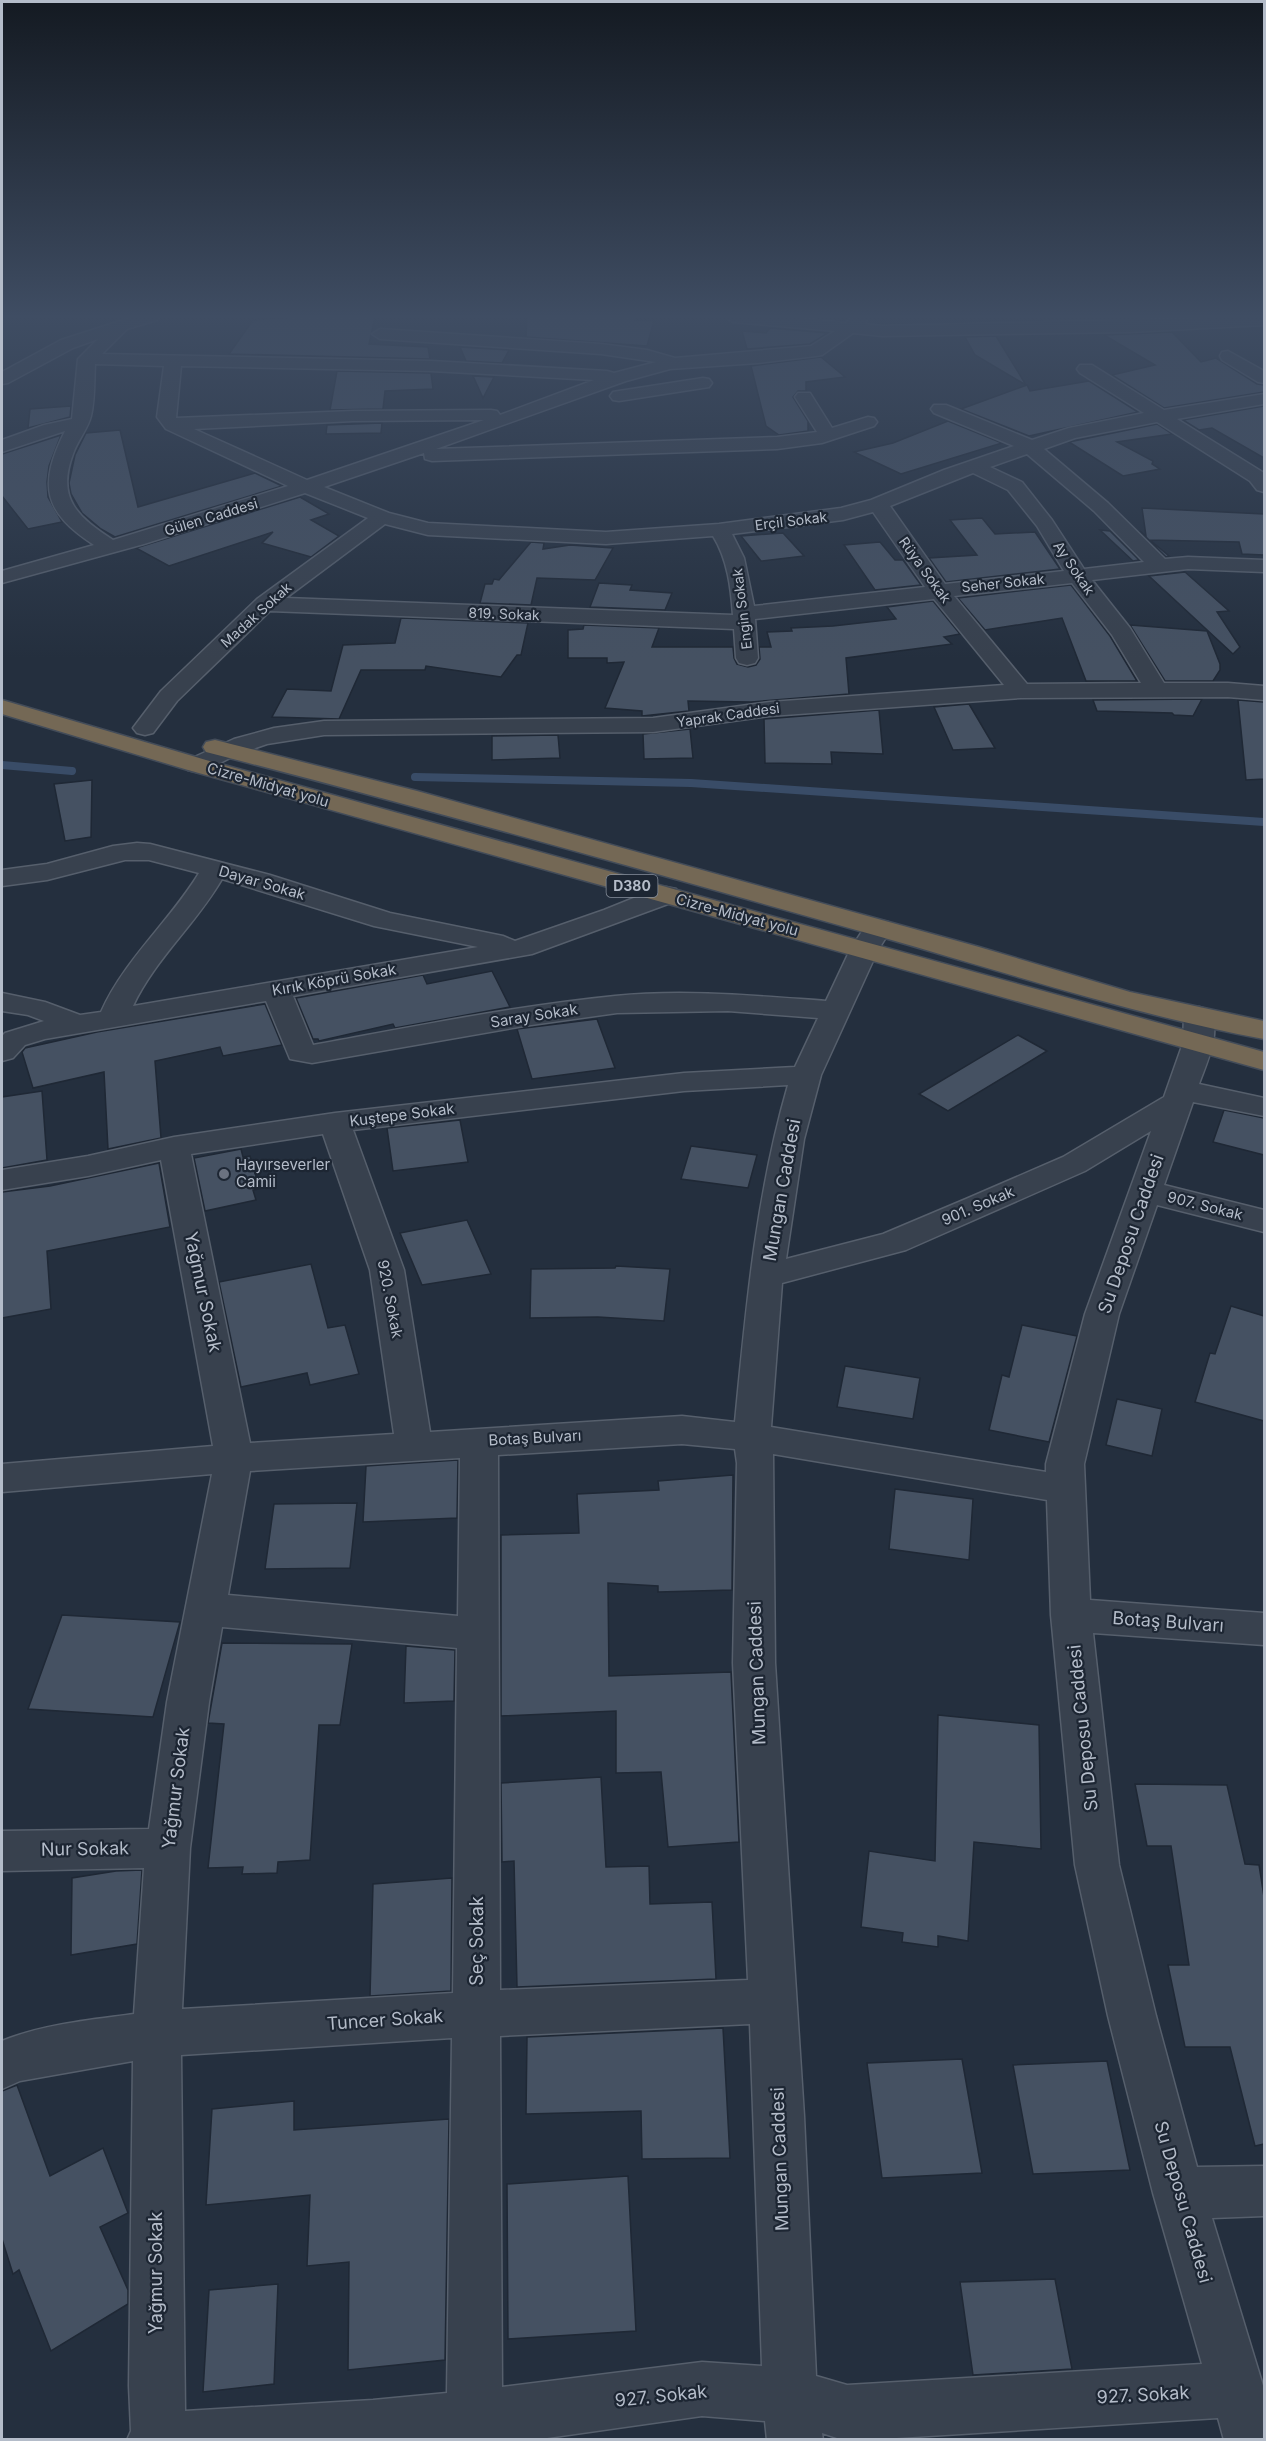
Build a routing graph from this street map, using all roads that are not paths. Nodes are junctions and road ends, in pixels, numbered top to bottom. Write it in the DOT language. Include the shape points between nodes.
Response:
graph roads {
  1 [pos="45,431"];
  2 [pos="75,431"];
  3 [pos="185,431"];
  4 [pos="470,431"];
  5 [pos="825,431"];
  6 [pos="841,431"];
  7 [pos="993,431"];
  8 [pos="1084,431"];
  9 [pos="1182,431"];
  10 [pos="828,435"];
  11 [pos="2,446"];
  12 [pos="1029,446"];
  13 [pos="398,456"];
  14 [pos="973,466"];
  15 [pos="308,486"];
  16 [pos="1264,486"];
  17 [pos="878,504"];
  18 [pos="382,517"];
  19 [pos="719,530"];
  20 [pos="110,547"];
  21 [pos="1161,567"];
  22 [pos="1261,568"];
  23 [pos="1078,576"];
  24 [pos="2,577"];
  25 [pos="938,590"];
  26 [pos="265,604"];
  27 [pos="743,618"];
  28 [pos="747,658"];
  29 [pos="1260,688"];
  30 [pos="2,690"];
  31 [pos="1157,690"];
  32 [pos="1021,691"];
  33 [pos="2,707"];
  34 [pos="145,729"];
  35 [pos="225,750"];
  36 [pos="197,765"];
  37 [pos="214,869"];
  38 [pos="2,878"];
  39 [pos="666,895"];
  40 [pos="871,939"];
  41 [pos="522,948"];
  42 [pos="276,990"];
  43 [pos="2,1002"];
  44 [pos="837,1011"];
  45 [pos="113,1018"];
  46 [pos="79,1024"];
  47 [pos="1199,1029"];
  48 [pos="1264,1030"];
  49 [pos="2,1052"];
  50 [pos="1264,1061"];
  51 [pos="806,1075"];
  52 [pos="1179,1096"];
  53 [pos="1264,1107"];
  54 [pos="335,1123"];
  55 [pos="174,1147"];
  56 [pos="2,1180"];
  57 [pos="1145,1191"];
  58 [pos="1264,1221"];
  59 [pos="766,1276"];
  60 [pos="752,1437"];
  61 [pos="479,1442"];
  62 [pos="414,1446"];
  63 [pos="234,1458"];
  64 [pos="2,1478"];
  65 [pos="1065,1489"];
  66 [pos="206,1609"];
  67 [pos="1071,1615"];
  68 [pos="1264,1629"];
  69 [pos="478,1634"];
  70 [pos="168,1848"];
  71 [pos="2,1851"];
  72 [pos="773,2001"];
  73 [pos="476,2014"];
  74 [pos="157,2034"];
  75 [pos="2,2065"];
  76 [pos="1264,2191"];
  77 [pos="1179,2193"];
  78 [pos="1237,2389"];
  79 [pos="792,2418"];
  80 [pos="474,2429"];
  81 [pos="157,2439"];
  82 [pos="1252,2439"];
  1 -- 11 [label="street"];
  2 -- 20 [label="street" via="63,454 57,479 59,499 81,528"];
  3 -- 15 [label="street, Erçil Sokak"];
  4 -- 13 [label="street, Gülen Caddesi"];
  5 -- 10 [label="street"];
  6 -- 10 [label="street"];
  7 -- 12 [label="street"];
  8 -- 12 [label="street, Erçil Sokak"];
  9 -- 16 [label="street" via="1257,477"];
  10 -- 13 [label="street" via="766,444"];
  12 -- 14 [label="street, Erçil Sokak"];
  12 -- 21 [label="street" via="1101,507"];
  13 -- 15 [label="street, Gülen Caddesi"];
  14 -- 17 [label="street, Erçil Sokak"];
  14 -- 23 [label="street, Ay Sokak" via="1015,486"];
  15 -- 18 [label="street, Erçil Sokak"];
  15 -- 20 [label="street, Gülen Caddesi"];
  17 -- 19 [label="street, Erçil Sokak" via="843,514"];
  17 -- 25 [label="street, Rüya Sokak"];
  18 -- 19 [label="street, Erçil Sokak" via="428,529 552,536 606,538"];
  18 -- 26 [label="street, Madak Sokak"];
  19 -- 27 [label="street, Engin Sokak" via="736,558"];
  20 -- 24 [label="street, Gülen Caddesi"];
  21 -- 22 [label="street, Seher Sokak" via="1188,563"];
  21 -- 23 [label="street, Seher Sokak"];
  23 -- 25 [label="street, Seher Sokak"];
  23 -- 31 [label="street, Ay Sokak" via="1122,633"];
  25 -- 27 [label="street, Seher Sokak"];
  25 -- 32 [label="street, Rüya Sokak"];
  26 -- 27 [label="street, 819. Sokak" via="680,622"];
  26 -- 34 [label="street, Madak Sokak" via="169,696"];
  27 -- 28 [label="street, Engin Sokak"];
  29 -- 31 [label="street, Yaprak Caddesi"];
  30 -- 34 [label="highway, Cizre-Midyat yolu / D380"];
  31 -- 32 [label="street, Yaprak Caddesi"];
  32 -- 35 [label="street, Yaprak Caddesi" via="770,709 653,725 324,728 287,731"];
  33 -- 36 [label="highway, Cizre-Midyat yolu / D380"];
  34 -- 35 [label="highway, Cizre-Midyat yolu / D380"];
  35 -- 36 [label="street, Yaprak Caddesi"];
  35 -- 40 [label="highway, Cizre-Midyat yolu / D380" via="408,796"];
  36 -- 39 [label="highway, Cizre-Midyat yolu / D380"];
  37 -- 38 [label="street, Dayar Sokak" via="133,849 53,871"];
  37 -- 41 [label="street, Dayar Sokak" via="384,920"];
  37 -- 45 [label="street" via="186,913 135,975"];
  39 -- 40 [label="highway, Cizre-Midyat yolu / D380"];
  39 -- 41 [label="street, Kırık Köprü Sokak"];
  40 -- 44 [label="street, Mungan Caddesi"];
  40 -- 47 [label="highway, Cizre-Midyat yolu / D380"];
  41 -- 42 [label="street, Kırık Köprü Sokak"];
  42 -- 44 [label="street, Saray Sokak" via="301,1053 312,1054 617,1004 728,1002"];
  42 -- 45 [label="street, Kırık Köprü Sokak"];
  43 -- 46 [label="street" via="35,1008"];
  44 -- 51 [label="street, Mungan Caddesi"];
  45 -- 46 [label="street, Kırık Köprü Sokak"];
  46 -- 49 [label="street, Kırık Köprü Sokak" via="15,1039"];
  47 -- 48 [label="highway, Cizre-Midyat yolu / D380"];
  47 -- 50 [label="highway, Cizre-Midyat yolu / D380"];
  47 -- 52 [label="street, Su Deposu Caddesi"];
  51 -- 54 [label="street, Kuştepe Sokak" via="684,1082"];
  51 -- 59 [label="street, Mungan Caddesi" via="788,1139"];
  52 -- 53 [label="street"];
  52 -- 57 [label="street, Su Deposu Caddesi"];
  52 -- 59 [label="street, 901. Sokak" via="1074,1164 978,1207 894,1242"];
  54 -- 55 [label="street, Kuştepe Sokak"];
  54 -- 62 [label="street, 920. Sokak" via="387,1270"];
  55 -- 56 [label="street, Kuştepe Sokak"];
  55 -- 63 [label="street, Yağmur Sokak" via="218,1359"];
  57 -- 58 [label="street, 907. Sokak"];
  57 -- 65 [label="street, Su Deposu Caddesi" via="1102,1314 1065,1464"];
  59 -- 60 [label="street, Mungan Caddesi"];
  60 -- 61 [label="street, Botaş Bulvarı" via="682,1430"];
  60 -- 65 [label="street, Botaş Bulvarı"];
  60 -- 72 [label="street, Mungan Caddesi" via="756,1463 754,1663"];
  61 -- 62 [label="street, Botaş Bulvarı"];
  61 -- 69 [label="street, Seç Sokak"];
  62 -- 63 [label="street, Botaş Bulvarı"];
  63 -- 64 [label="street, Botaş Bulvarı"];
  63 -- 66 [label="street, Yağmur Sokak"];
  65 -- 67 [label="street, Su Deposu Caddesi"];
  66 -- 69 [label="street"];
  66 -- 70 [label="street, Yağmur Sokak" via="188,1702"];
  67 -- 68 [label="street, Botaş Bulvarı"];
  67 -- 77 [label="street, Su Deposu Caddesi" via="1097,1864"];
  69 -- 73 [label="street, Seç Sokak"];
  70 -- 71 [label="street, Nur Sokak"];
  70 -- 74 [label="street, Yağmur Sokak"];
  72 -- 73 [label="street, Tuncer Sokak"];
  72 -- 79 [label="street, Mungan Caddesi"];
  73 -- 74 [label="street, Tuncer Sokak"];
  73 -- 80 [label="street, Seç Sokak"];
  74 -- 75 [label="street, Tuncer Sokak" via="81,2045"];
  74 -- 81 [label="street, Yağmur Sokak"];
  76 -- 77 [label="street"];
  77 -- 78 [label="street, Su Deposu Caddesi"];
  78 -- 79 [label="street, 927. Sokak"];
  78 -- 82 [label="street, Su Deposu Caddesi"];
  79 -- 80 [label="street, 927. Sokak" via="702,2389"];
  80 -- 81 [label="street, 927. Sokak" via="373,2428"];
}
